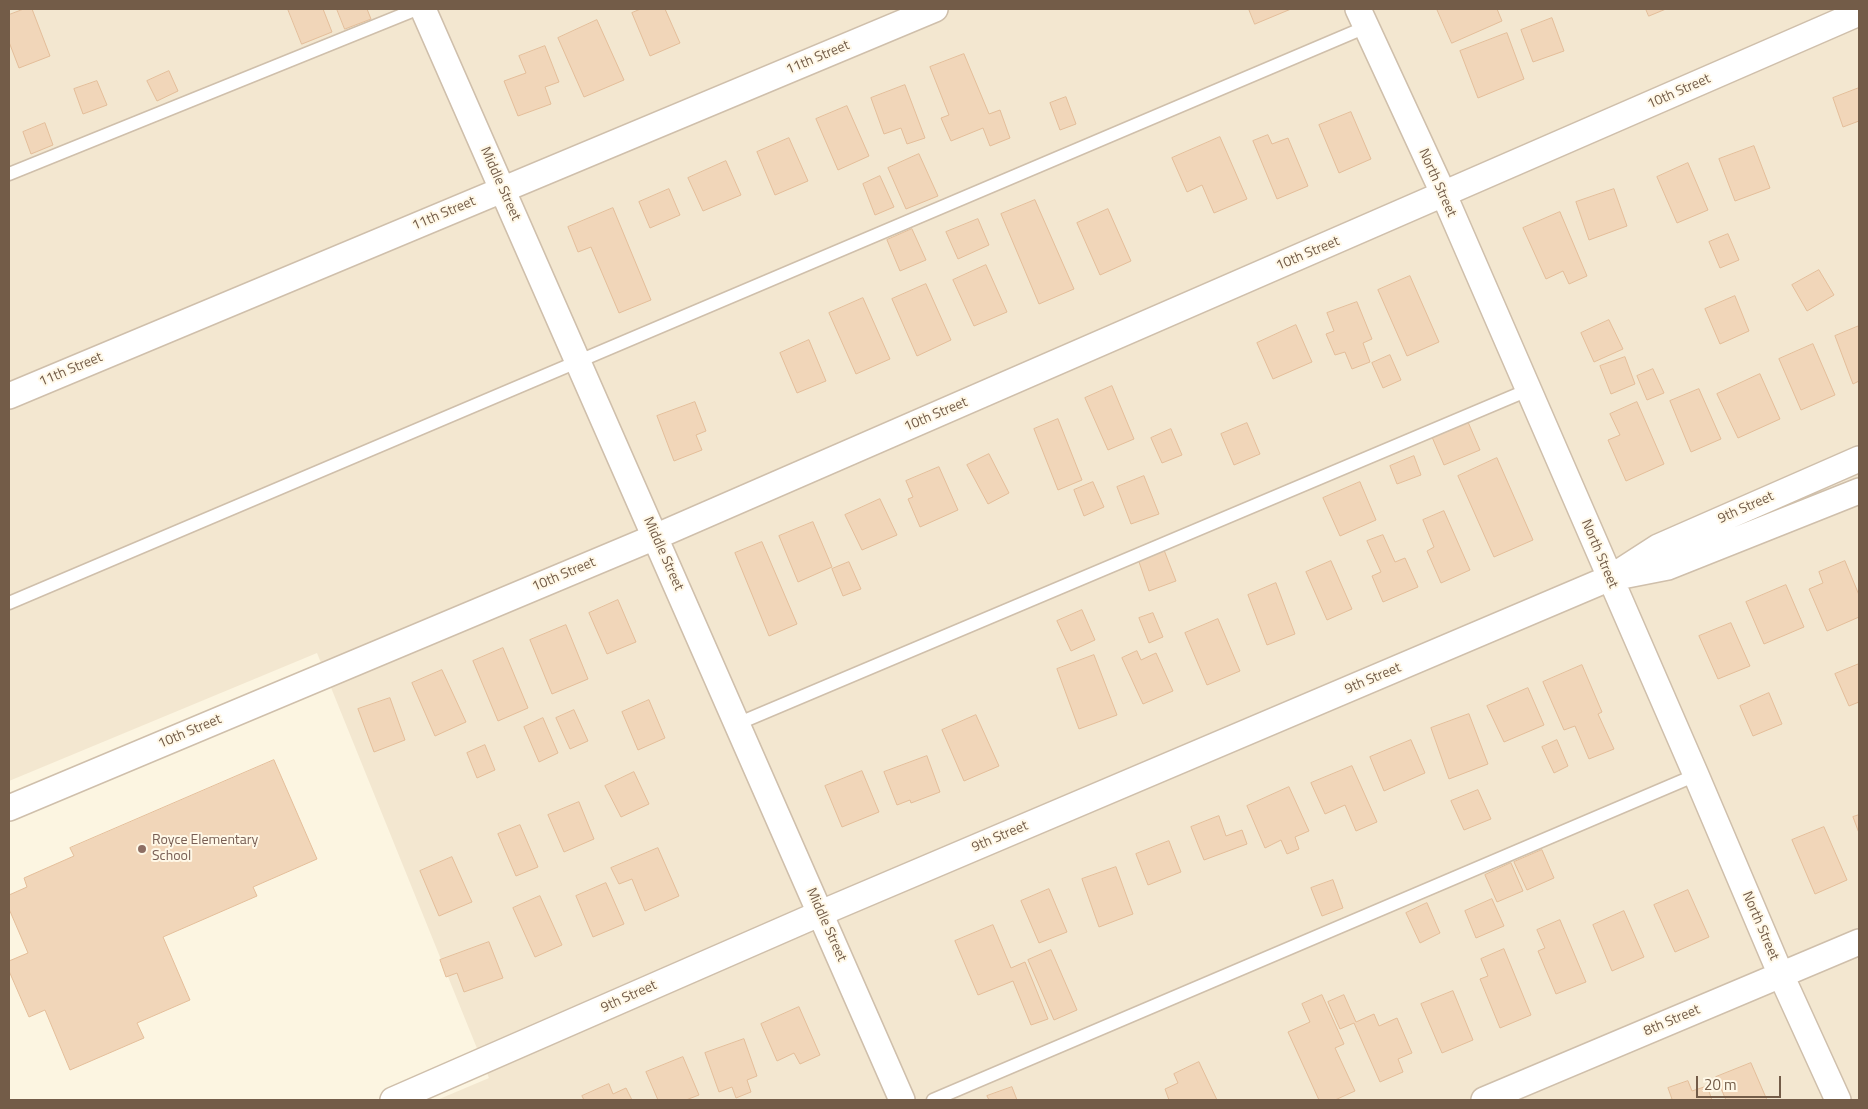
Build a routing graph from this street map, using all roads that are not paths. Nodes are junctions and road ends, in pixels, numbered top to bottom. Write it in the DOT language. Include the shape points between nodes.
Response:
graph roads {
  1 [pos="417,9"];
  2 [pos="423,9"];
  3 [pos="935,9"];
  4 [pos="1859,13"];
  5 [pos="1362,18"];
  6 [pos="9,174"];
  7 [pos="503,190"];
  8 [pos="1444,196"];
  9 [pos="577,363"];
  10 [pos="1528,390"];
  11 [pos="9,396"];
  12 [pos="1859,459"];
  13 [pos="1859,491"];
  14 [pos="655,537"];
  15 [pos="1610,578"];
  16 [pos="9,604"];
  17 [pos="737,724"];
  18 [pos="1696,775"];
  19 [pos="9,808"];
  20 [pos="821,913"];
  21 [pos="1859,942"];
  22 [pos="1781,975"];
  23 [pos="393,1100"];
  24 [pos="902,1100"];
  25 [pos="933,1100"];
  26 [pos="1484,1100"];
  27 [pos="1838,1100"];
  1 -- 6 [label="lane"];
  2 -- 7 [label="street, Middle Street"];
  3 -- 7 [label="street, 11th Street"];
  4 -- 8 [label="street, 10th Street"];
  5 -- 8 [label="street, North Street"];
  5 -- 9 [label="lane"];
  7 -- 9 [label="street, Middle Street"];
  7 -- 11 [label="street, 11th Street"];
  8 -- 10 [label="street, North Street"];
  8 -- 14 [label="street, 10th Street"];
  9 -- 14 [label="street, Middle Street"];
  9 -- 16 [label="lane"];
  10 -- 15 [label="street, North Street"];
  10 -- 17 [label="lane"];
  12 -- 15 [label="street, 9th Street" via="1658,547"];
  13 -- 15 [label="street, 9th Street" via="1668,567"];
  14 -- 17 [label="street, Middle Street"];
  14 -- 19 [label="street, 10th Street"];
  15 -- 18 [label="street, North Street"];
  15 -- 20 [label="street, 9th Street"];
  17 -- 20 [label="street, Middle Street"];
  18 -- 22 [label="street, North Street"];
  18 -- 25 [label="lane"];
  20 -- 23 [label="street, 9th Street"];
  20 -- 24 [label="street, Middle Street"];
  21 -- 22 [label="street, 8th Street"];
  22 -- 26 [label="street, 8th Street"];
  22 -- 27 [label="street, North Street"];
}
